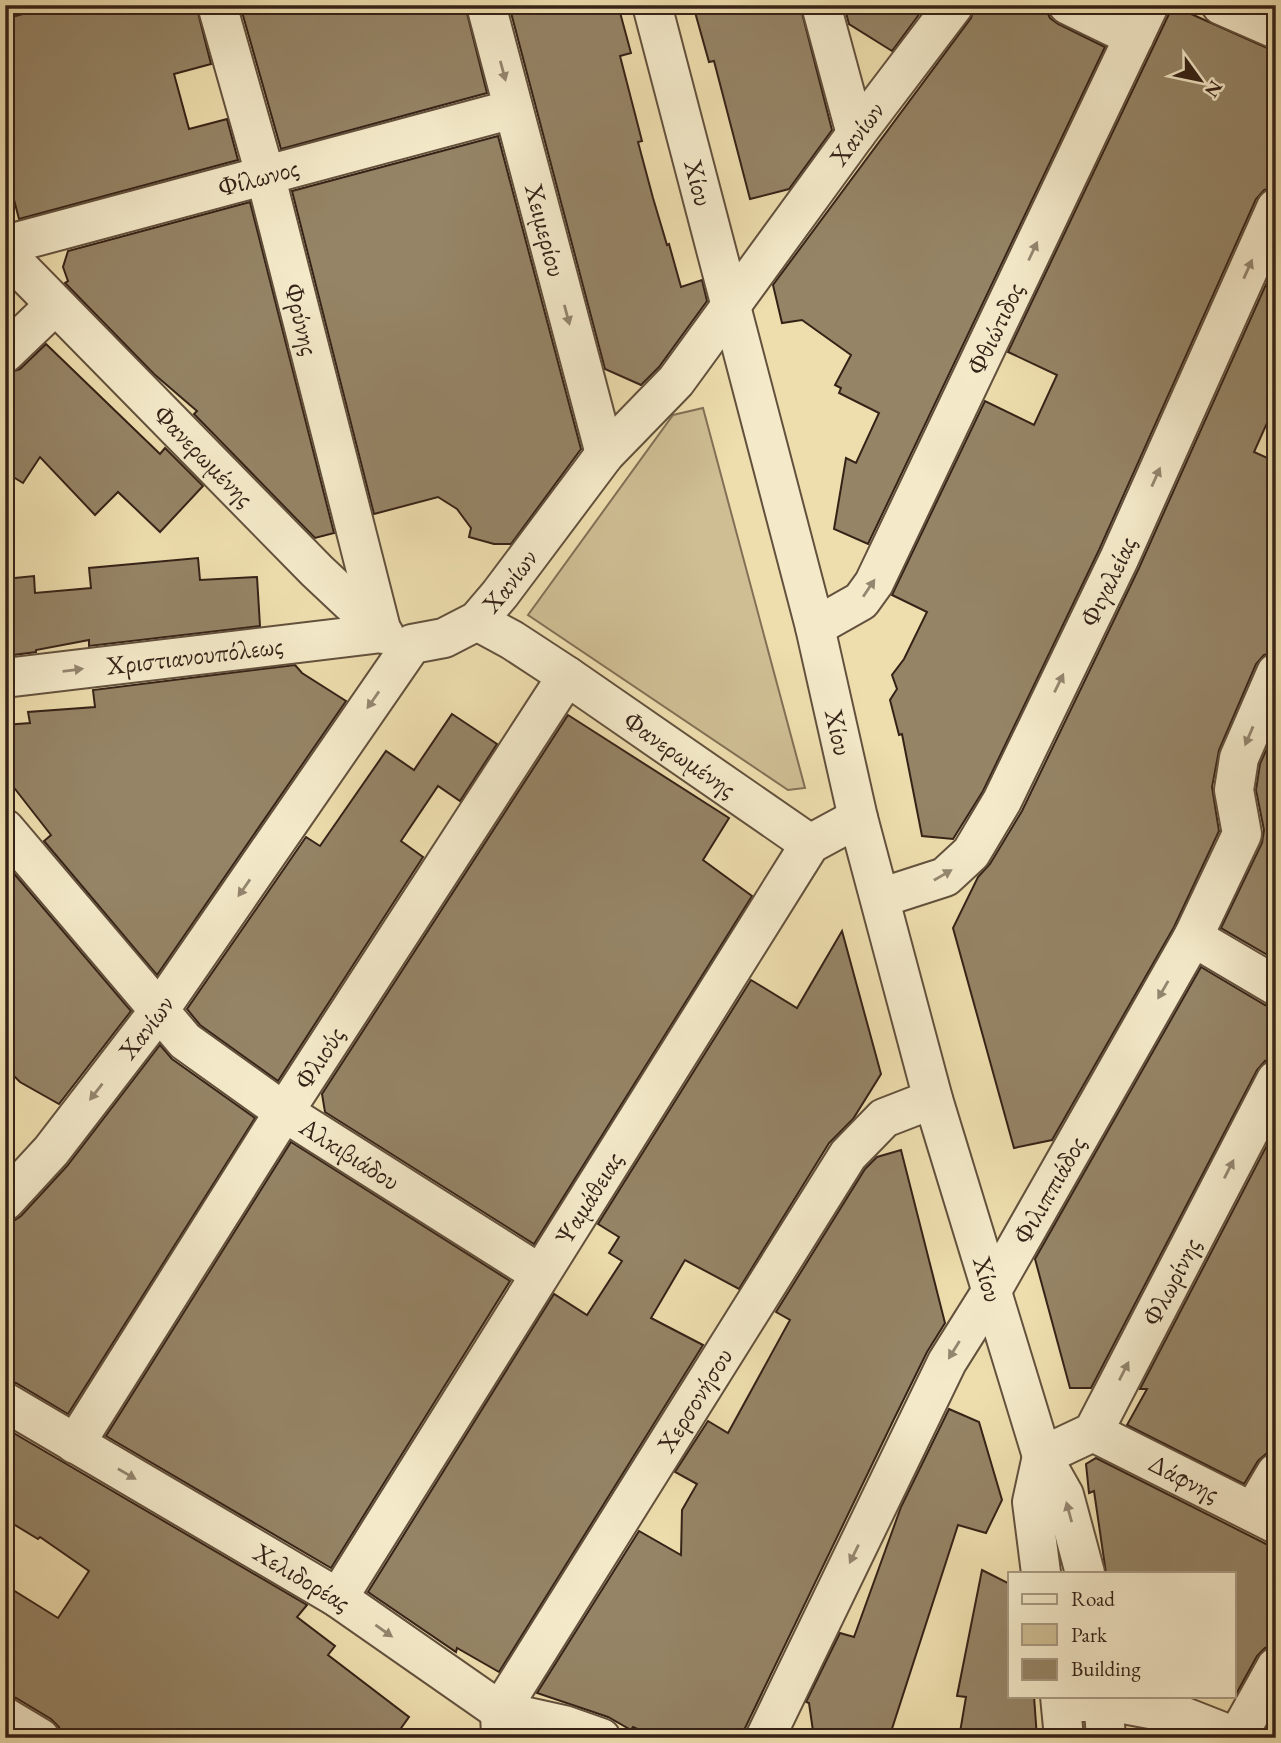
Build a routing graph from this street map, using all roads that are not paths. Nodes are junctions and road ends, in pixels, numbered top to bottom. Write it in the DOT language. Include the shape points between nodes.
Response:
graph roads {
  1 [pos="217,5"];
  2 [pos="486,5"];
  3 [pos="652,5"];
  4 [pos="821,5"];
  5 [pos="954,5"];
  6 [pos="1069,5"];
  7 [pos="1221,5"];
  8 [pos="1142,21"];
  9 [pos="1275,21"];
  10 [pos="513,109"];
  11 [pos="856,134"];
  12 [pos="265,174"];
  13 [pos="1276,208"];
  14 [pos="5,245"];
  15 [pos="5,253"];
  16 [pos="55,305"];
  17 [pos="732,306"];
  18 [pos="5,353"];
  19 [pos="605,454"];
  20 [pos="477,621"];
  21 [pos="815,627"];
  22 [pos="397,639"];
  23 [pos="1276,673"];
  24 [pos="567,676"];
  25 [pos="5,678"];
  26 [pos="858,818"];
  27 [pos="5,829"];
  28 [pos="810,844"];
  29 [pos="880,898"];
  30 [pos="1194,937"];
  31 [pos="1276,986"];
  32 [pos="158,1012"];
  33 [pos="1276,1080"];
  34 [pos="933,1098"];
  35 [pos="284,1112"];
  36 [pos="5,1201"];
  37 [pos="540,1274"];
  38 [pos="991,1292"];
  39 [pos="5,1402"];
  40 [pos="1093,1432"];
  41 [pos="75,1444"];
  42 [pos="1041,1456"];
  43 [pos="1276,1473"];
  44 [pos="1265,1518"];
  45 [pos="1041,1572"];
  46 [pos="1085,1572"];
  47 [pos="338,1598"];
  48 [pos="1276,1667"];
  49 [pos="1061,1712"];
  50 [pos="1104,1712"];
  51 [pos="5,1717"];
  52 [pos="500,1725"];
  53 [pos="1237,1737"];
  54 [pos="40,1738"];
  55 [pos="601,1738"];
  56 [pos="765,1738"];
  1 -- 12 [label="street, Φρύνης"];
  2 -- 10 [label="street, Χειμερίου, one-way"];
  3 -- 17 [label="street, Χίου"];
  4 -- 11 [label="street"];
  5 -- 11 [label="street, Χανίων"];
  6 -- 8 [label="street"];
  7 -- 9 [label="street"];
  21 -- 8 [label="street, Φθιώτιδος, one-way" via="861,601 874,583"];
  10 -- 12 [label="street, Φίλωνος"];
  10 -- 19 [label="street, Χειμερίου, one-way"];
  11 -- 17 [label="street, Χανίων"];
  12 -- 14 [label="street, Φίλωνος"];
  12 -- 22 [label="street, Φρύνης"];
  29 -- 13 [label="street, Φιγαλείας, one-way" via="945,877 971,853 1002,802 1119,559"];
  15 -- 16 [label="street, Φανερωμένης"];
  16 -- 18 [label="street"];
  16 -- 22 [label="street, Φανερωμένης" via="317,571"];
  17 -- 19 [label="street, Χανίων" via="676,381"];
  17 -- 21 [label="street, Χίου"];
  19 -- 20 [label="street, Χανίων"];
  20 -- 22 [label="street, Χανίων" via="444,638"];
  20 -- 24 [label="street, Φανερωμένης"];
  21 -- 26 [label="street, Χίου"];
  25 -- 22 [label="street, Χριστιανουπόλεως, one-way"];
  22 -- 32 [label="street, Χανίων, one-way"];
  23 -- 30 [label="street, Φιλιππιάδος, one-way" via="1239,758 1234,790 1242,834"];
  24 -- 28 [label="street, Φανερωμένης"];
  24 -- 35 [label="street, Φλιούς"];
  26 -- 28 [label="street, Ψαμάθειας"];
  26 -- 29 [label="street, Χίου"];
  27 -- 32 [label="street, Αλκιβιάδου"];
  28 -- 37 [label="street, Ψαμάθειας"];
  29 -- 34 [label="street, Χίου"];
  30 -- 31 [label="street"];
  30 -- 38 [label="street, Φιλιππιάδος, one-way"];
  32 -- 35 [label="street, Αλκιβιάδου" via="185,1041"];
  32 -- 36 [label="street, Χανίων, one-way" via="51,1151"];
  40 -- 33 [label="street, Φλωρίνης, one-way"];
  34 -- 38 [label="street, Χίου"];
  34 -- 52 [label="street, Χερσονήσου" via="884,1118 848,1155"];
  35 -- 37 [label="street, Αλκιβιάδου"];
  35 -- 41 [label="street, Φλιούς"];
  37 -- 47 [label="street, Ψαμάθειας"];
  38 -- 42 [label="street, Χίου"];
  38 -- 56 [label="street, Φιλιππιάδος, one-way" via="947,1363"];
  39 -- 41 [label="street, Χελιδορέας"];
  40 -- 42 [label="street"];
  40 -- 44 [label="street, Δάφνης"];
  41 -- 47 [label="street, Χελιδορέας, one-way"];
  42 -- 45 [label="street, Χίου" via="1032,1502"];
  46 -- 42 [label="street, Χίου, one-way" via="1064,1494"];
  43 -- 44 [label="street"];
  47 -- 52 [label="street, Χελιδορέας, one-way"];
  48 -- 53 [label="street"];
  49 -- 50 [label="street"];
  50 -- 53 [label="street" via="1177,1714"];
  51 -- 54 [label="street"];
  52 -- 55 [label="street, Χελιδορέας" via="564,1725"];
}
